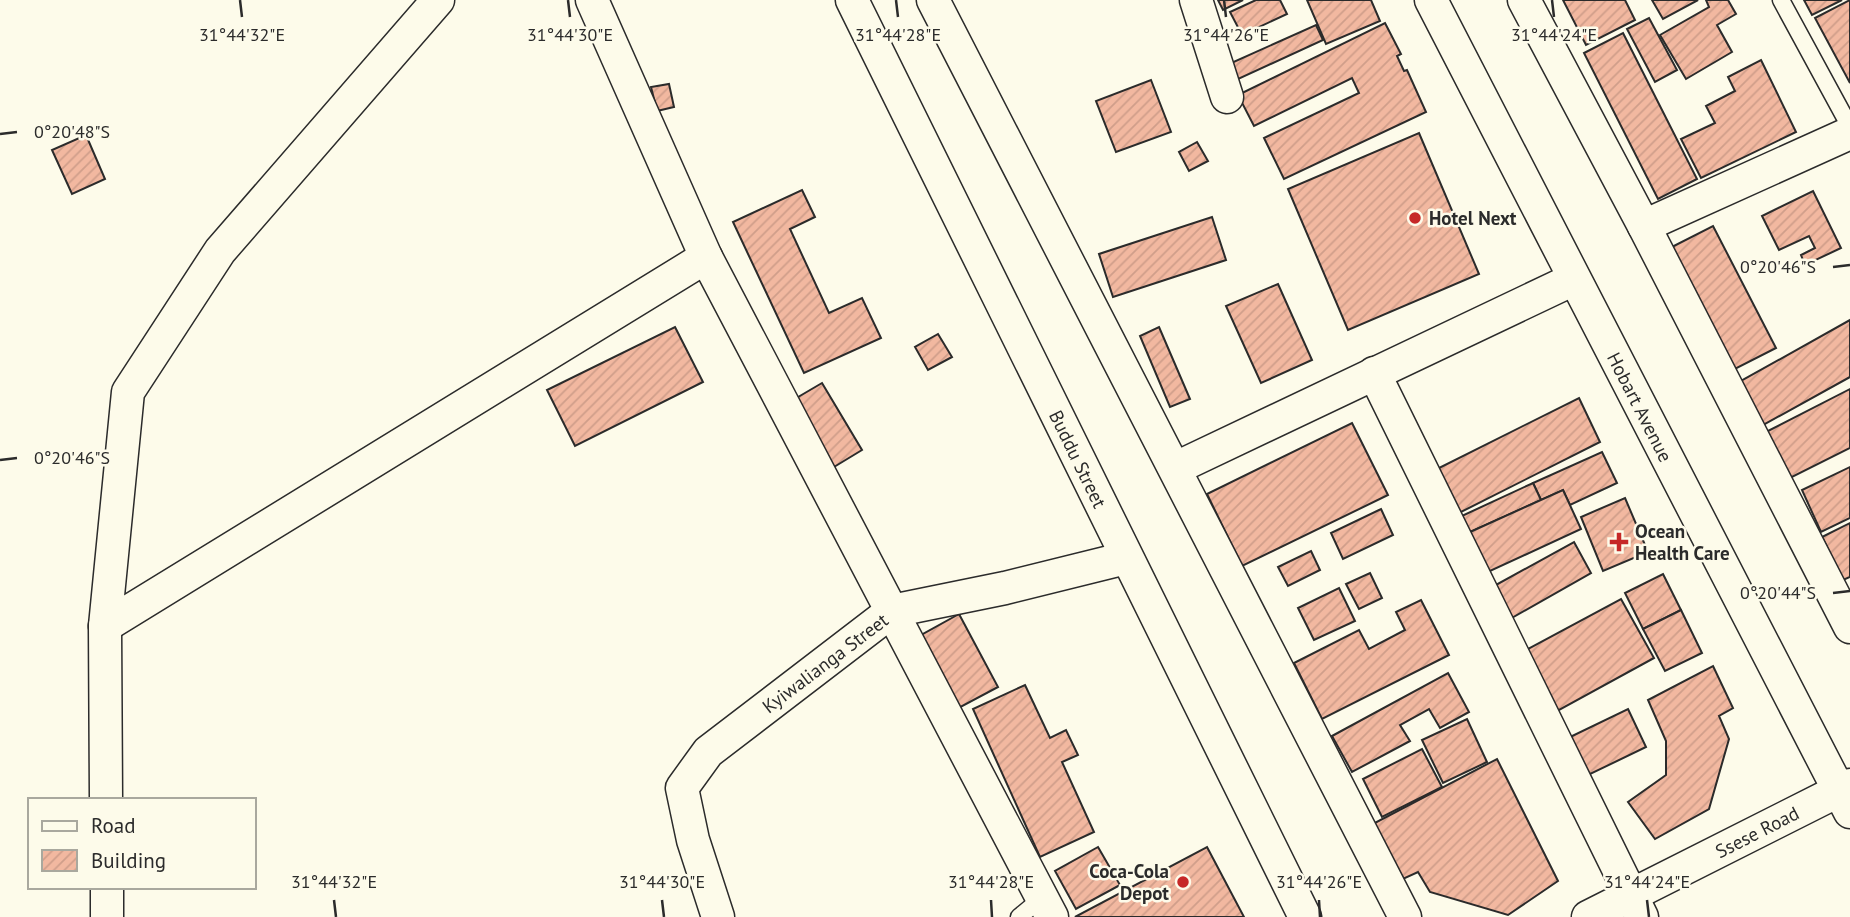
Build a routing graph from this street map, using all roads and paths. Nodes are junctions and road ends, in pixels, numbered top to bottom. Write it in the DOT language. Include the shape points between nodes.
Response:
graph roads {
  1 [pos="438,0"];
  2 [pos="592,0"];
  3 [pos="852,0"];
  4 [pos="933,0"];
  5 [pos="1196,0"];
  6 [pos="1431,0"];
  7 [pos="1524,0"];
  8 [pos="1781,0"];
  9 [pos="1227,97"];
  10 [pos="1850,127"];
  11 [pos="1850,133"];
  12 [pos="1644,226"];
  13 [pos="706,257"];
  14 [pos="1574,279"];
  15 [pos="1374,373"];
  16 [pos="1175,468"];
  17 [pos="1126,558"];
  18 [pos="892,611"];
  19 [pos="105,626"];
  20 [pos="1850,627"];
  21 [pos="1846,796"];
  22 [pos="106,798"];
  23 [pos="107,889"];
  24 [pos="1636,906"];
  25 [pos="1038,911"];
  26 [pos="107,917"];
  27 [pos="718,917"];
  28 [pos="1305,917"];
  29 [pos="1405,917"];
  30 [pos="1588,917"];
  1 -- 19 [label="street" via="220,251 128,392"];
  2 -- 13 [label="street"];
  3 -- 17 [label="street, Buddu Street"];
  4 -- 16 [label="street"];
  5 -- 9 [label="street"];
  6 -- 14 [label="street, Hobart Avenue"];
  7 -- 12 [label="street"];
  8 -- 10 [label="lane"];
  11 -- 12 [label="street"];
  12 -- 20 [label="street"];
  13 -- 18 [label="street"];
  13 -- 19 [label="street"];
  14 -- 15 [label="street"];
  14 -- 21 [label="street, Hobart Avenue"];
  15 -- 16 [label="street"];
  15 -- 24 [label="street"];
  16 -- 29 [label="street"];
  17 -- 18 [label="street, Kyiwalianga Street"];
  17 -- 28 [label="street, Buddu Street"];
  18 -- 25 [label="street"];
  18 -- 27 [label="street, Kyiwalianga Street" via="708,752 682,788"];
  19 -- 22 [label="street"];
  21 -- 24 [label="street, Ssese Road"];
  23 -- 26 [label="street"];
  24 -- 30 [label="street, Ssese Road"];
}
